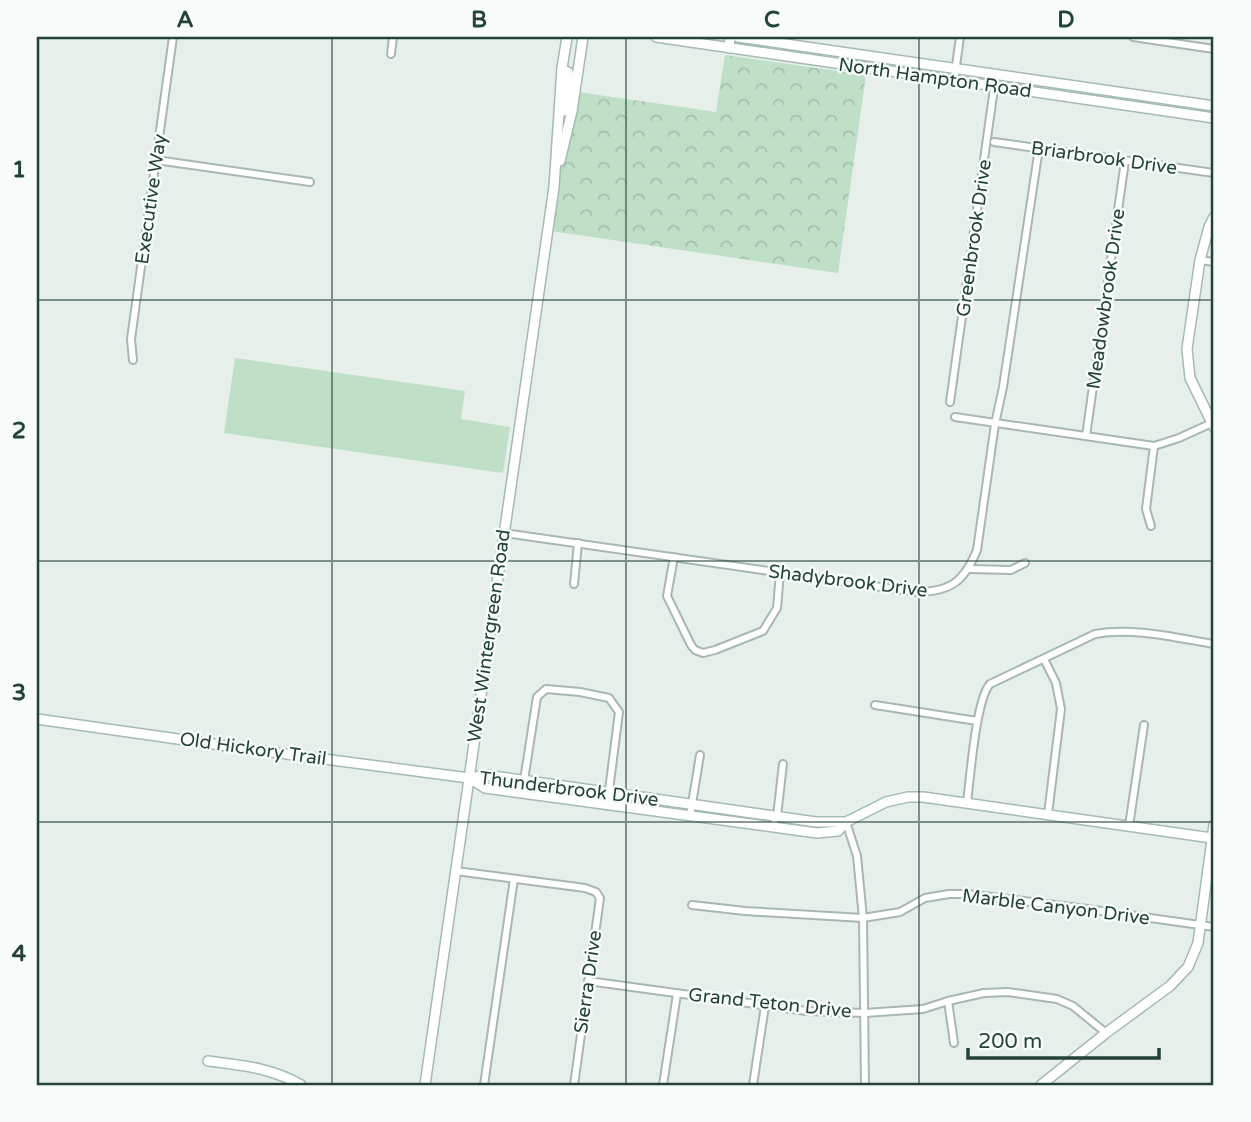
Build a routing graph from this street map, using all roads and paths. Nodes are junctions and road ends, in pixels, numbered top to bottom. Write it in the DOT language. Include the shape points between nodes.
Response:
graph roads {
  1 [pos="173,37"];
  2 [pos="393,37"];
  3 [pos="567,37"];
  4 [pos="583,37"];
  5 [pos="656,37"];
  6 [pos="730,37"];
  7 [pos="738,37"];
  8 [pos="960,37"];
  9 [pos="1133,37"];
  10 [pos="729,48"];
  11 [pos="1214,49"];
  12 [pos="391,54"];
  13 [pos="956,68"];
  14 [pos="562,70"];
  15 [pos="996,74"];
  16 [pos="954,80"];
  17 [pos="995,86"];
  18 [pos="1214,106"];
  19 [pos="1214,118"];
  20 [pos="993,142"];
  21 [pos="1039,148"];
  22 [pos="156,159"];
  23 [pos="1125,161"];
  24 [pos="560,162"];
  25 [pos="1214,173"];
  26 [pos="310,182"];
  27 [pos="554,187"];
  28 [pos="1214,217"];
  29 [pos="1200,260"];
  30 [pos="1214,262"];
  31 [pos="133,360"];
  32 [pos="950,402"];
  33 [pos="955,417"];
  34 [pos="995,424"];
  35 [pos="1214,424"];
  36 [pos="1086,436"];
  37 [pos="1154,446"];
  38 [pos="1151,526"];
  39 [pos="504,533"];
  40 [pos="578,543"];
  41 [pos="674,557"];
  42 [pos="1025,563"];
  43 [pos="970,569"];
  44 [pos="780,573"];
  45 [pos="574,584"];
  46 [pos="1214,644"];
  47 [pos="1044,659"];
  48 [pos="875,705"];
  49 [pos="37,719"];
  50 [pos="977,721"];
  51 [pos="1144,725"];
  52 [pos="699,755"];
  53 [pos="782,764"];
  54 [pos="469,778"];
  55 [pos="524,781"];
  56 [pos="522,793"];
  57 [pos="609,793"];
  58 [pos="967,803"];
  59 [pos="692,804"];
  60 [pos="607,806"];
  61 [pos="1048,814"];
  62 [pos="690,816"];
  63 [pos="777,816"];
  64 [pos="846,822"];
  65 [pos="1214,825"];
  66 [pos="1129,826"];
  67 [pos="772,827"];
  68 [pos="1213,839"];
  69 [pos="456,871"];
  70 [pos="514,879"];
  71 [pos="692,905"];
  72 [pos="863,918"];
  73 [pos="1200,925"];
  74 [pos="1214,927"];
  75 [pos="588,981"];
  76 [pos="677,994"];
  77 [pos="948,1001"];
  78 [pos="765,1006"];
  79 [pos="865,1013"];
  80 [pos="1106,1033"];
  81 [pos="954,1042"];
  82 [pos="208,1061"];
  83 [pos="301,1085"];
  84 [pos="425,1085"];
  85 [pos="484,1085"];
  86 [pos="574,1085"];
  87 [pos="663,1085"];
  88 [pos="752,1085"];
  89 [pos="865,1085"];
  90 [pos="1041,1085"];
  1 -- 22 [label="street, Executive Way"];
  2 -- 12 [label="street"];
  3 -- 14 [label="main road, West Wintergreen Road"];
  4 -- 24 [label="main road, West Wintergreen Road"];
  5 -- 10 [label="main road, North Hampton Road"];
  6 -- 10 [label="main road"];
  7 -- 13 [label="main road, North Hampton Road"];
  8 -- 13 [label="street"];
  9 -- 11 [label="street"];
  10 -- 16 [label="main road, North Hampton Road"];
  13 -- 15 [label="main road, North Hampton Road"];
  13 -- 16 [label="street"];
  14 -- 24 [label="main road" via="569,76"];
  14 -- 27 [label="main road, West Wintergreen Road"];
  15 -- 17 [label="street, Greenbrook Drive"];
  15 -- 18 [label="main road, North Hampton Road"];
  16 -- 17 [label="main road, North Hampton Road"];
  17 -- 19 [label="main road, North Hampton Road"];
  17 -- 32 [label="street, Greenbrook Drive"];
  20 -- 21 [label="street, Briarbrook Drive"];
  21 -- 23 [label="street, Briarbrook Drive"];
  21 -- 34 [label="street"];
  22 -- 26 [label="street"];
  22 -- 31 [label="street, Executive Way" via="131,339"];
  23 -- 25 [label="street, Briarbrook Drive"];
  23 -- 36 [label="street, Meadowbrook Drive"];
  24 -- 27 [label="main road, West Wintergreen Road"];
  27 -- 39 [label="main road, West Wintergreen Road"];
  28 -- 29 [label="main road"];
  29 -- 30 [label="street"];
  29 -- 35 [label="main road" via="1187,349 1190,378"];
  33 -- 34 [label="street"];
  34 -- 36 [label="street"];
  34 -- 43 [label="street" via="977,551"];
  35 -- 37 [label="street"];
  36 -- 37 [label="street"];
  37 -- 38 [label="street" via="1146,509"];
  39 -- 40 [label="street, Shadybrook Drive"];
  39 -- 54 [label="main road, West Wintergreen Road"];
  40 -- 41 [label="street, Shadybrook Drive"];
  40 -- 45 [label="street"];
  41 -- 44 [label="street, Shadybrook Drive"];
  41 -- 44 [label="street" via="667,596 691,645 703,653 763,631 776,608"];
  42 -- 43 [label="street" via="1011,569"];
  43 -- 44 [label="street, Shadybrook Drive" via="936,592"];
  46 -- 47 [label="street" via="1110,631"];
  47 -- 50 [label="street" via="990,684"];
  47 -- 61 [label="street" via="1056,683 1061,709"];
  48 -- 50 [label="street"];
  49 -- 54 [label="main road, Old Hickory Trail"];
  50 -- 58 [label="street"];
  51 -- 66 [label="street"];
  52 -- 59 [label="street"];
  53 -- 63 [label="street"];
  54 -- 55 [label="main road, Thunderbrook Drive" via="486,775"];
  54 -- 56 [label="main road, Thunderbrook Drive" via="485,788"];
  54 -- 69 [label="main road, West Wintergreen Road"];
  55 -- 56 [label="street"];
  55 -- 57 [label="main road, Thunderbrook Drive"];
  55 -- 57 [label="street" via="537,697 546,689 580,692 609,698 619,712"];
  56 -- 60 [label="main road, Thunderbrook Drive"];
  57 -- 59 [label="main road, Thunderbrook Drive"];
  57 -- 60 [label="street"];
  58 -- 61 [label="main road, Thunderbrook Drive"];
  58 -- 64 [label="main road, Thunderbrook Drive" via="902,798"];
  59 -- 62 [label="street"];
  59 -- 63 [label="main road, Thunderbrook Drive"];
  60 -- 62 [label="main road, Thunderbrook Drive"];
  61 -- 66 [label="main road, Thunderbrook Drive"];
  62 -- 67 [label="main road, Thunderbrook Drive"];
  63 -- 64 [label="main road, Thunderbrook Drive"];
  63 -- 67 [label="street"];
  64 -- 67 [label="main road, Thunderbrook Drive" via="838,831 817,833"];
  64 -- 72 [label="street" via="857,856"];
  65 -- 68 [label="main road"];
  66 -- 68 [label="main road, Thunderbrook Drive"];
  68 -- 73 [label="main road"];
  69 -- 70 [label="street"];
  69 -- 84 [label="main road, West Wintergreen Road"];
  70 -- 75 [label="street, Sierra Drive" via="596,892 600,898"];
  70 -- 85 [label="street"];
  71 -- 72 [label="street, Marble Canyon Drive"];
  72 -- 73 [label="street, Marble Canyon Drive" via="900,912 925,898 967,894"];
  72 -- 79 [label="street"];
  73 -- 74 [label="street, Marble Canyon Drive"];
  73 -- 80 [label="main road" via="1188,967 1170,986"];
  75 -- 76 [label="street, Grand Teton Drive"];
  75 -- 86 [label="street, Sierra Drive"];
  76 -- 78 [label="street, Grand Teton Drive"];
  76 -- 87 [label="street"];
  77 -- 79 [label="street, Grand Teton Drive" via="923,1009"];
  77 -- 80 [label="street, Grand Teton Drive" via="1008,992 1058,999"];
  77 -- 81 [label="street"];
  78 -- 79 [label="street, Grand Teton Drive"];
  78 -- 88 [label="street"];
  79 -- 89 [label="street"];
  80 -- 90 [label="main road"];
  82 -- 83 [label="main road" via="268,1070"];
}
